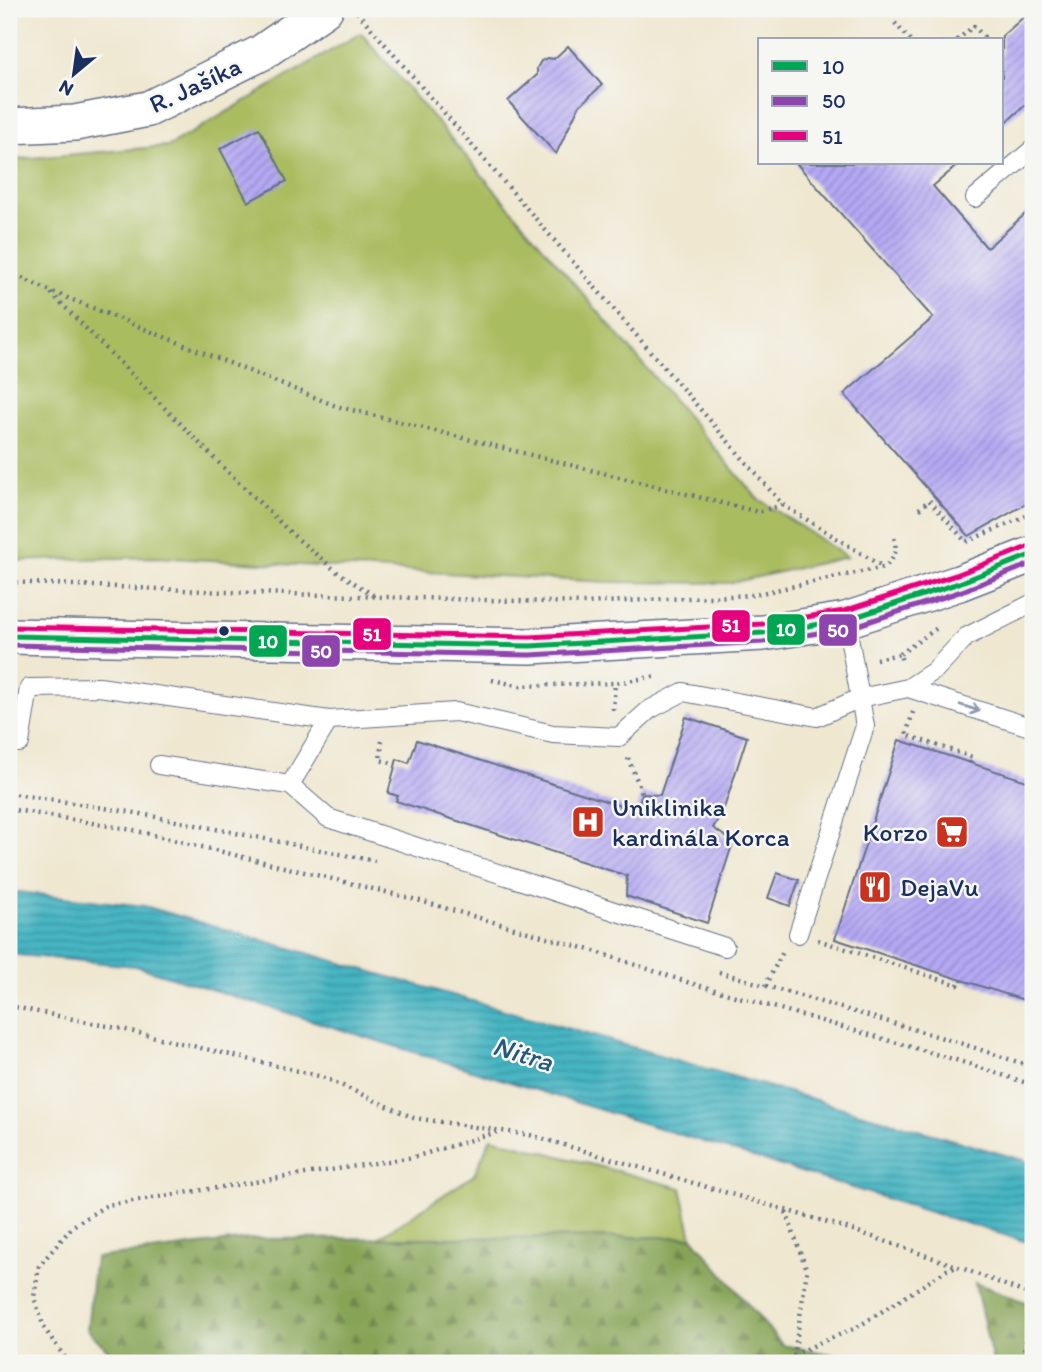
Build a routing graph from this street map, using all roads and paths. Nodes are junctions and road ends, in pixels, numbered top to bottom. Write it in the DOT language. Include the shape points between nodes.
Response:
graph roads {
  1 [pos="325,9"];
  2 [pos="355,9"];
  3 [pos="895,23"];
  4 [pos="908,38"];
  5 [pos="959,38"];
  6 [pos="983,38"];
  7 [pos="9,126"];
  8 [pos="1033,149"];
  9 [pos="975,198"];
  10 [pos="9,272"];
  11 [pos="48,290"];
  12 [pos="783,505"];
  13 [pos="919,509"];
  14 [pos="1033,513"];
  15 [pos="893,533"];
  16 [pos="1033,554"];
  17 [pos="884,568"];
  18 [pos="9,582"];
  19 [pos="375,597"];
  20 [pos="1033,603"];
  21 [pos="846,620"];
  22 [pos="9,636"];
  23 [pos="908,688"];
  24 [pos="860,698"];
  25 [pos="329,720"];
  26 [pos="1033,728"];
  27 [pos="912,737"];
  28 [pos="14,743"];
  29 [pos="380,760"];
  30 [pos="970,763"];
  31 [pos="396,764"];
  32 [pos="159,765"];
  33 [pos="290,785"];
  34 [pos="9,793"];
  35 [pos="9,809"];
  36 [pos="387,864"];
  37 [pos="798,934"];
  38 [pos="725,947"];
  39 [pos="715,971"];
  40 [pos="960,979"];
  41 [pos="765,986"];
  42 [pos="9,1006"];
  43 [pos="1033,1067"];
  44 [pos="1033,1085"];
  45 [pos="502,1130"];
  46 [pos="786,1211"];
  47 [pos="959,1267"];
  48 [pos="1033,1296"];
  49 [pos="1033,1308"];
  50 [pos="794,1355"];
  51 [pos="69,1363"];
  52 [pos="783,1363"];
  53 [pos="1021,1363"];
  1 -- 7 [label="street, R. Jašíka" via="261,53 148,109 75,123"];
  2 -- 12 [label="path"];
  3 -- 4 [label="path"];
  5 -- 6 [label="path" via="974,26"];
  8 -- 9 [label="lane"];
  10 -- 11 [label="path"];
  11 -- 12 [label="path" via="336,406 758,512"];
  11 -- 19 [label="path" via="292,534"];
  12 -- 17 [label="path"];
  13 -- 14 [label="path" via="929,500 937,505 966,542"];
  15 -- 17 [label="path" via="893,560"];
  16 -- 21 [label="street"];
  17 -- 19 [label="path" via="752,595 582,603"];
  18 -- 19 [label="path"];
  20 -- 23 [label="lane" via="966,637 934,671"];
  21 -- 22 [label="street" via="763,633 530,646"];
  21 -- 24 [label="lane"];
  23 -- 24 [label="lane"];
  23 -- 26 [label="lane, one-way"];
  24 -- 25 [label="lane" via="817,717 683,692 649,710 619,737 552,734 456,712"];
  24 -- 37 [label="lane" via="865,726"];
  25 -- 28 [label="lane" via="99,687 29,688"];
  25 -- 33 [label="lane"];
  27 -- 30 [label="path" via="972,757"];
  29 -- 31 [label="path"];
  32 -- 33 [label="lane"];
  33 -- 38 [label="lane" via="328,818"];
  34 -- 36 [label="path" via="136,813"];
  35 -- 44 [label="path" via="134,830 410,898"];
  37 -- 40 [label="path" via="958,985"];
  37 -- 41 [label="path" via="790,938"];
  39 -- 41 [label="path"];
  41 -- 43 [label="path"];
  42 -- 45 [label="path" via="323,1077 414,1118"];
  45 -- 46 [label="path"];
  45 -- 51 [label="path" via="414,1157 107,1205 73,1226 39,1266 34,1297 44,1328"];
  46 -- 47 [label="path"];
  46 -- 50 [label="path" via="807,1271"];
  47 -- 48 [label="path"];
  47 -- 50 [label="path" via="947,1270 856,1328"];
  49 -- 53 [label="path"];
  50 -- 52 [label="path"];
}
